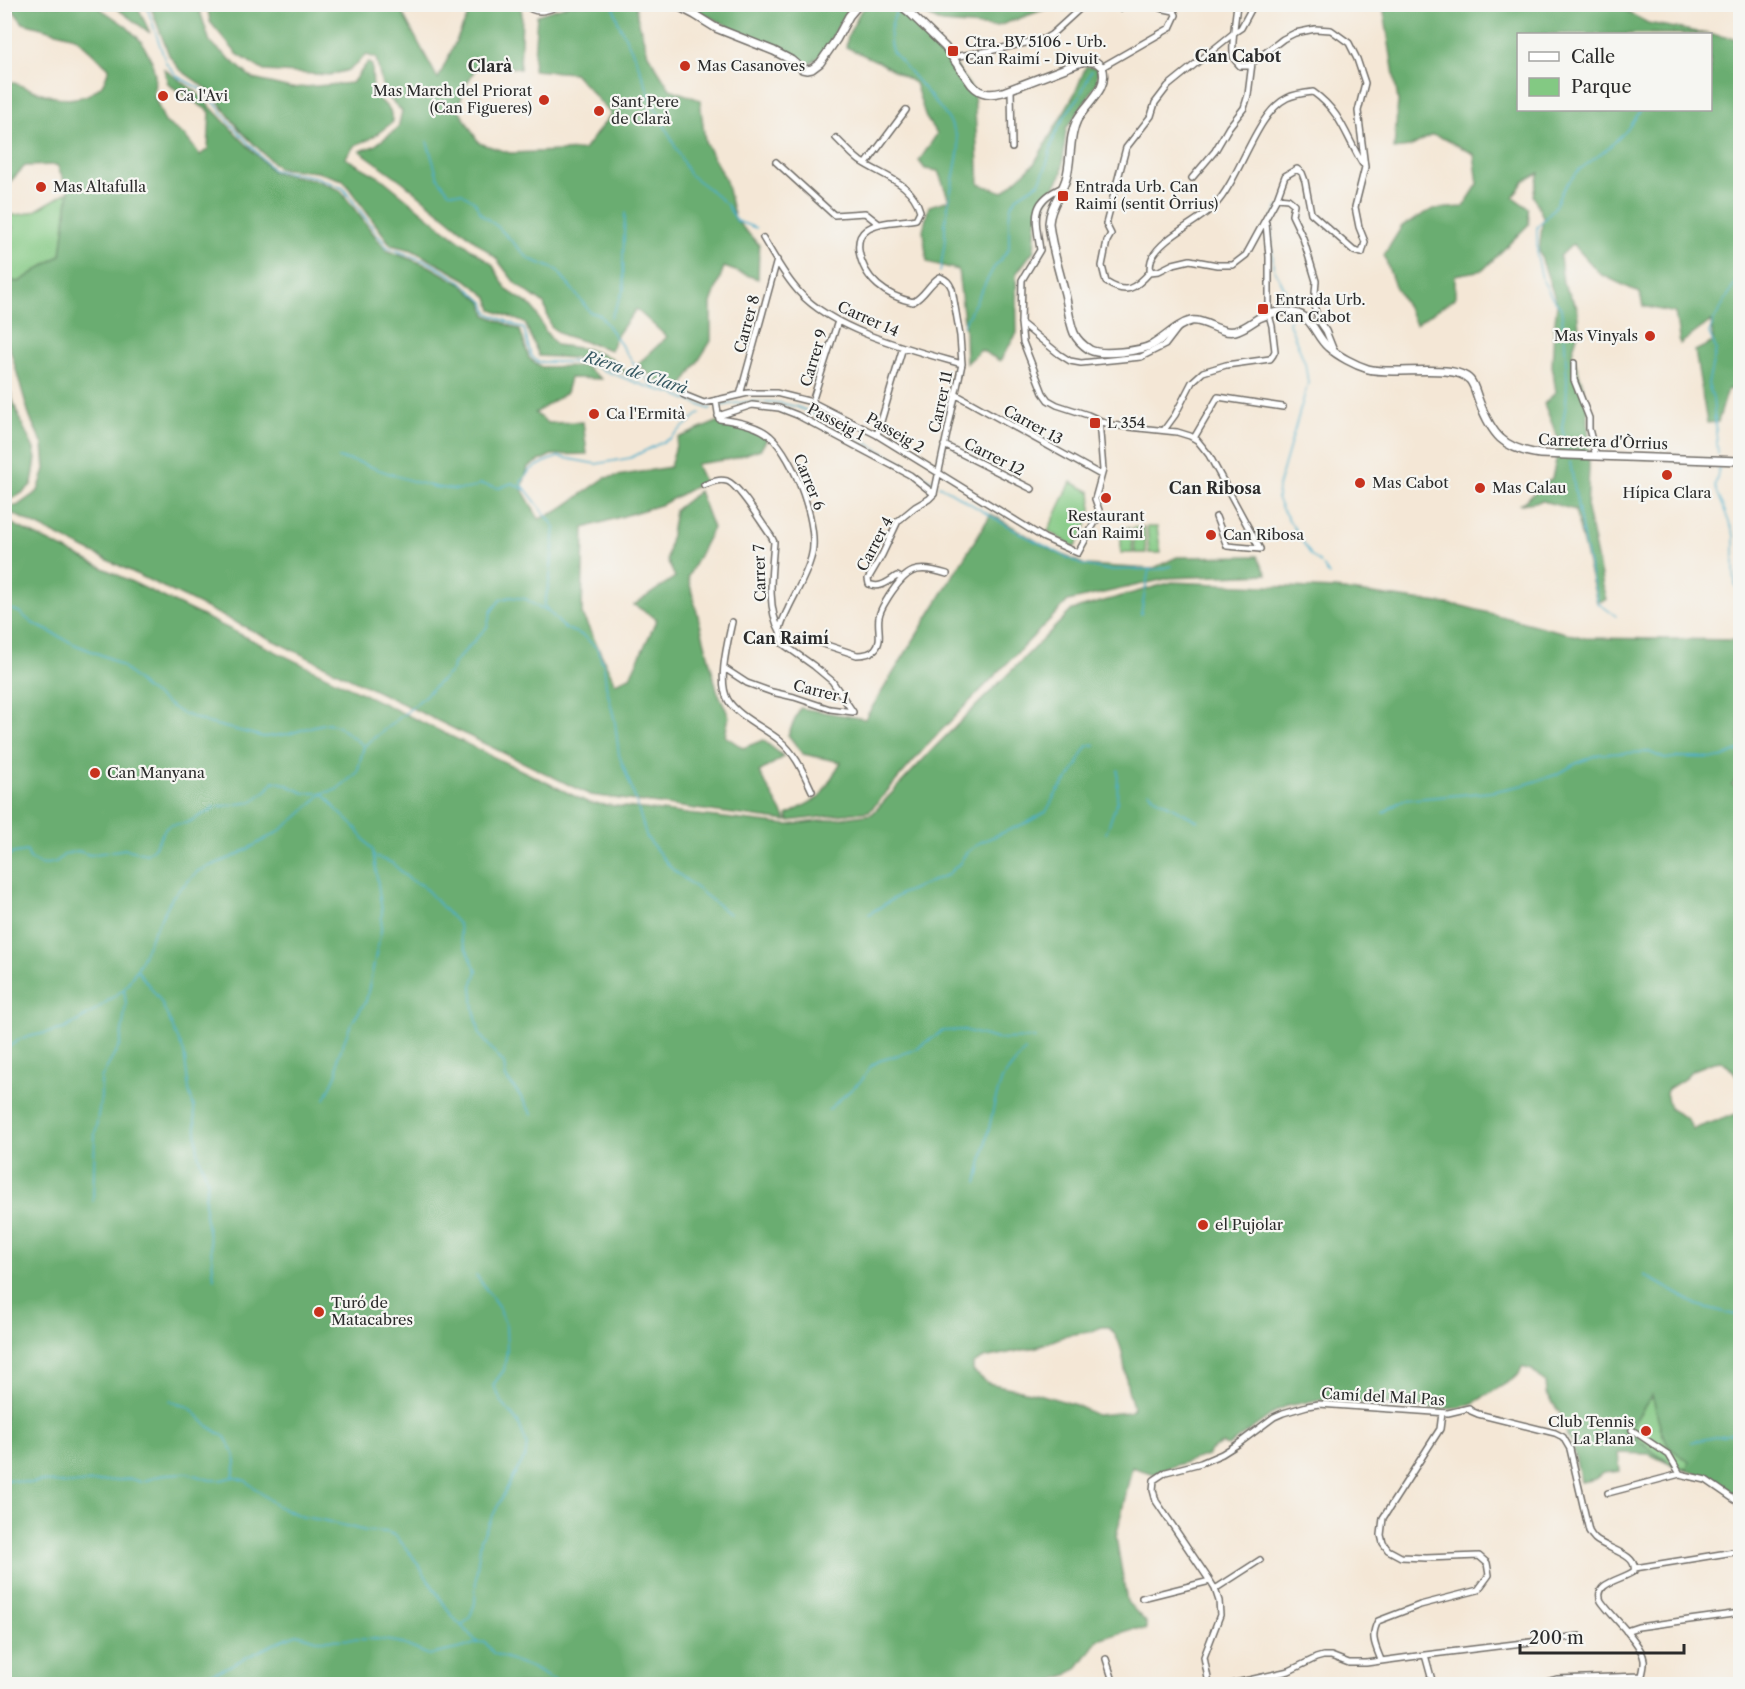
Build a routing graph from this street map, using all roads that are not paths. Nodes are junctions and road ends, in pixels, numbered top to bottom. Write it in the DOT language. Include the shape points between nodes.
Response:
graph roads {
  1 [pos="526,4"];
  2 [pos="559,4"];
  3 [pos="674,4"];
  4 [pos="859,4"];
  5 [pos="900,4"];
  6 [pos="1085,4"];
  7 [pos="1112,4"];
  8 [pos="1127,4"];
  9 [pos="1154,4"];
  10 [pos="1238,4"];
  11 [pos="1254,4"];
  12 [pos="1235,32"];
  13 [pos="953,57"];
  14 [pos="1252,63"];
  15 [pos="1102,67"];
  16 [pos="1011,89"];
  17 [pos="906,110"];
  18 [pos="836,138"];
  19 [pos="1012,148"];
  20 [pos="776,162"];
  21 [pos="866,164"];
  22 [pos="1365,167"];
  23 [pos="1192,178"];
  24 [pos="1063,187"];
  25 [pos="1277,198"];
  26 [pos="1265,222"];
  27 [pos="879,224"];
  28 [pos="763,238"];
  29 [pos="777,260"];
  30 [pos="1150,272"];
  31 [pos="1269,315"];
  32 [pos="838,321"];
  33 [pos="1021,323"];
  34 [pos="1179,327"];
  35 [pos="903,347"];
  36 [pos="1334,351"];
  37 [pos="1574,363"];
  38 [pos="962,364"];
  39 [pos="955,394"];
  40 [pos="740,395"];
  41 [pos="684,396"];
  42 [pos="716,400"];
  43 [pos="812,402"];
  44 [pos="1283,407"];
  45 [pos="718,416"];
  46 [pos="1099,420"];
  47 [pos="1164,430"];
  48 [pos="878,435"];
  49 [pos="1194,438"];
  50 [pos="944,445"];
  51 [pos="1596,456"];
  52 [pos="1740,460"];
  53 [pos="938,472"];
  54 [pos="1101,475"];
  55 [pos="704,485"];
  56 [pos="1032,489"];
  57 [pos="934,494"];
  58 [pos="1216,517"];
  59 [pos="947,574"];
  60 [pos="902,579"];
  61 [pos="732,622"];
  62 [pos="780,631"];
  63 [pos="783,644"];
  64 [pos="724,668"];
  65 [pos="812,791"];
  66 [pos="1442,1413"];
  67 [pos="1632,1430"];
  68 [pos="1680,1474"];
  69 [pos="1608,1493"];
  70 [pos="1740,1502"];
  71 [pos="1740,1551"];
  72 [pos="1260,1560"];
  73 [pos="1635,1568"];
  74 [pos="1210,1581"];
  75 [pos="1215,1589"];
  76 [pos="1142,1598"];
  77 [pos="1740,1613"];
  78 [pos="1626,1631"];
  79 [pos="1579,1636"];
  80 [pos="1425,1655"];
  81 [pos="1106,1659"];
  82 [pos="1381,1660"];
  83 [pos="1641,1676"];
  84 [pos="1114,1684"];
  85 [pos="1209,1684"];
  86 [pos="1231,1684"];
  87 [pos="1433,1684"];
  88 [pos="1539,1684"];
  89 [pos="1640,1684"];
  1 -- 2 [label="street" via="535,10"];
  3 -- 4 [label="street" via="807,70 820,63"];
  5 -- 13 [label="street"];
  6 -- 13 [label="street" via="1044,39"];
  7 -- 8 [label="street" via="1120,8"];
  9 -- 15 [label="street" via="1174,11 1170,28"];
  10 -- 12 [label="street"];
  11 -- 12 [label="street"];
  12 -- 14 [label="street" via="1234,60 1240,66"];
  12 -- 30 [label="street" via="1168,86 1126,148 1106,224 1111,234 1102,266 1106,282 1117,290 1132,289"];
  13 -- 16 [label="street" via="979,92 995,94"];
  14 -- 22 [label="street" via="1295,33 1332,30 1349,43 1365,83 1358,111"];
  14 -- 23 [label="street" via="1244,108"];
  15 -- 16 [label="street" via="1092,61 1079,63"];
  15 -- 24 [label="street, Carretera d'Òrrius" via="1100,87 1076,122"];
  16 -- 19 [label="street"];
  17 -- 21 [label="street"];
  18 -- 21 [label="street"];
  20 -- 27 [label="street" via="834,215 865,213"];
  21 -- 27 [label="street" via="909,191 920,211 916,219"];
  22 -- 25 [label="street" via="1355,207 1365,242 1362,253 1354,251 1311,213 1305,181 1297,169 1284,177"];
  22 -- 30 [label="street" via="1340,117 1325,100 1313,92 1285,99 1260,128 1215,205 1159,247 1151,259"];
  24 -- 33 [label="street" via="1054,190 1036,213 1040,250 1022,280"];
  24 -- 34 [label="street, Carretera d'Òrrius" via="1050,211 1049,229 1078,339 1097,352 1133,350 1151,346"];
  25 -- 26 [label="street"];
  25 -- 36 [label="street" via="1294,204 1293,215 1316,281 1314,306"];
  26 -- 30 [label="street" via="1246,255 1233,265 1190,261"];
  26 -- 31 [label="street"];
  27 -- 38 [label="street, Carrer 11" via="865,230 858,245 870,280 913,302 940,277 946,279 956,309"];
  28 -- 29 [label="street, Carrer 14"];
  29 -- 32 [label="street, Carrer 14" via="798,292"];
  29 -- 40 [label="street, Carrer 8"];
  31 -- 34 [label="street, Carretera d'Òrrius" via="1227,332 1197,321"];
  31 -- 36 [label="street, Carretera d'Òrrius" via="1285,312 1304,316"];
  31 -- 47 [label="street" via="1275,351 1270,359 1203,372 1192,382"];
  32 -- 35 [label="street, Carrer 14"];
  32 -- 43 [label="street, Carrer 9"];
  33 -- 34 [label="street" via="1059,354 1081,363 1141,357 1165,345"];
  33 -- 46 [label="street" via="1023,342 1048,400"];
  35 -- 38 [label="street, Carrer 14"];
  35 -- 48 [label="street"];
  36 -- 51 [label="street, Carretera d'Òrrius" via="1370,370 1460,374 1470,380 1488,421 1511,447 1540,454"];
  37 -- 51 [label="street" via="1574,380 1589,418"];
  38 -- 39 [label="street, Carrer 11"];
  39 -- 50 [label="street, Carrer 11"];
  39 -- 54 [label="street, Carrer 13"];
  40 -- 42 [label="street, Passeig 2"];
  40 -- 43 [label="street, Passeig 2" via="776,393"];
  41 -- 42 [label="street, Passeig 2" via="705,403"];
  42 -- 45 [label="street"];
  43 -- 48 [label="street, Passeig 2"];
  44 -- 49 [label="street" via="1218,397"];
  45 -- 57 [label="street, Passeig 1" via="752,405 779,408 910,475"];
  45 -- 62 [label="street, Carrer 6" via="770,435 789,461 809,510 814,536 812,557"];
  46 -- 47 [label="street" via="1110,425"];
  46 -- 54 [label="street"];
  47 -- 49 [label="street"];
  48 -- 53 [label="street, Passeig 2"];
  49 -- 58 [label="street" via="1209,455 1260,549 1227,546"];
  50 -- 53 [label="street, Carrer 11"];
  50 -- 56 [label="street, Carrer 12"];
  51 -- 52 [label="street, Carretera d'Òrrius"];
  53 -- 54 [label="street, Passeig 2" via="1044,538 1078,554 1100,513 1095,499"];
  53 -- 57 [label="street, Carrer 11"];
  55 -- 62 [label="street, Carrer 7" via="717,480 737,488 771,536 771,588"];
  57 -- 60 [label="street, Carrer 4" via="898,521 868,579 875,587 897,576"];
  59 -- 60 [label="street" via="920,568"];
  60 -- 63 [label="street" via="881,609 875,649 857,655 812,640"];
  61 -- 64 [label="street"];
  62 -- 63 [label="street"];
  63 -- 64 [label="street, Carrer 1" via="832,681 853,712 772,692 747,683"];
  64 -- 65 [label="street" via="728,700 794,755"];
  66 -- 73 [label="street, Camí del Mal Pas" via="1469,1408 1478,1414 1563,1437 1570,1449 1589,1531 1602,1544 1627,1557"];
  66 -- 74 [label="street, Camí del Mal Pas" via="1319,1404 1300,1407 1274,1417 1222,1454 1156,1478 1156,1501"];
  66 -- 82 [label="street" via="1440,1429 1383,1518 1383,1543 1401,1557 1479,1556 1487,1563 1489,1575 1478,1590 1378,1621 1373,1631"];
  67 -- 68 [label="street" via="1669,1455"];
  68 -- 69 [label="street"];
  68 -- 70 [label="street" via="1706,1480"];
  71 -- 73 [label="street"];
  72 -- 75 [label="street"];
  73 -- 78 [label="street" via="1599,1591 1600,1601"];
  74 -- 75 [label="street, Camí del Mal Pas"];
  74 -- 76 [label="street"];
  75 -- 85 [label="street, Camí del Mal Pas" via="1220,1615 1204,1657"];
  77 -- 78 [label="street"];
  78 -- 83 [label="street" via="1644,1657"];
  79 -- 80 [label="street"];
  80 -- 82 [label="street"];
  80 -- 87 [label="street"];
  81 -- 84 [label="street"];
  82 -- 86 [label="street" via="1349,1663 1323,1656 1289,1671"];
  83 -- 88 [label="street" via="1557,1679"];
  83 -- 89 [label="street"];
}
